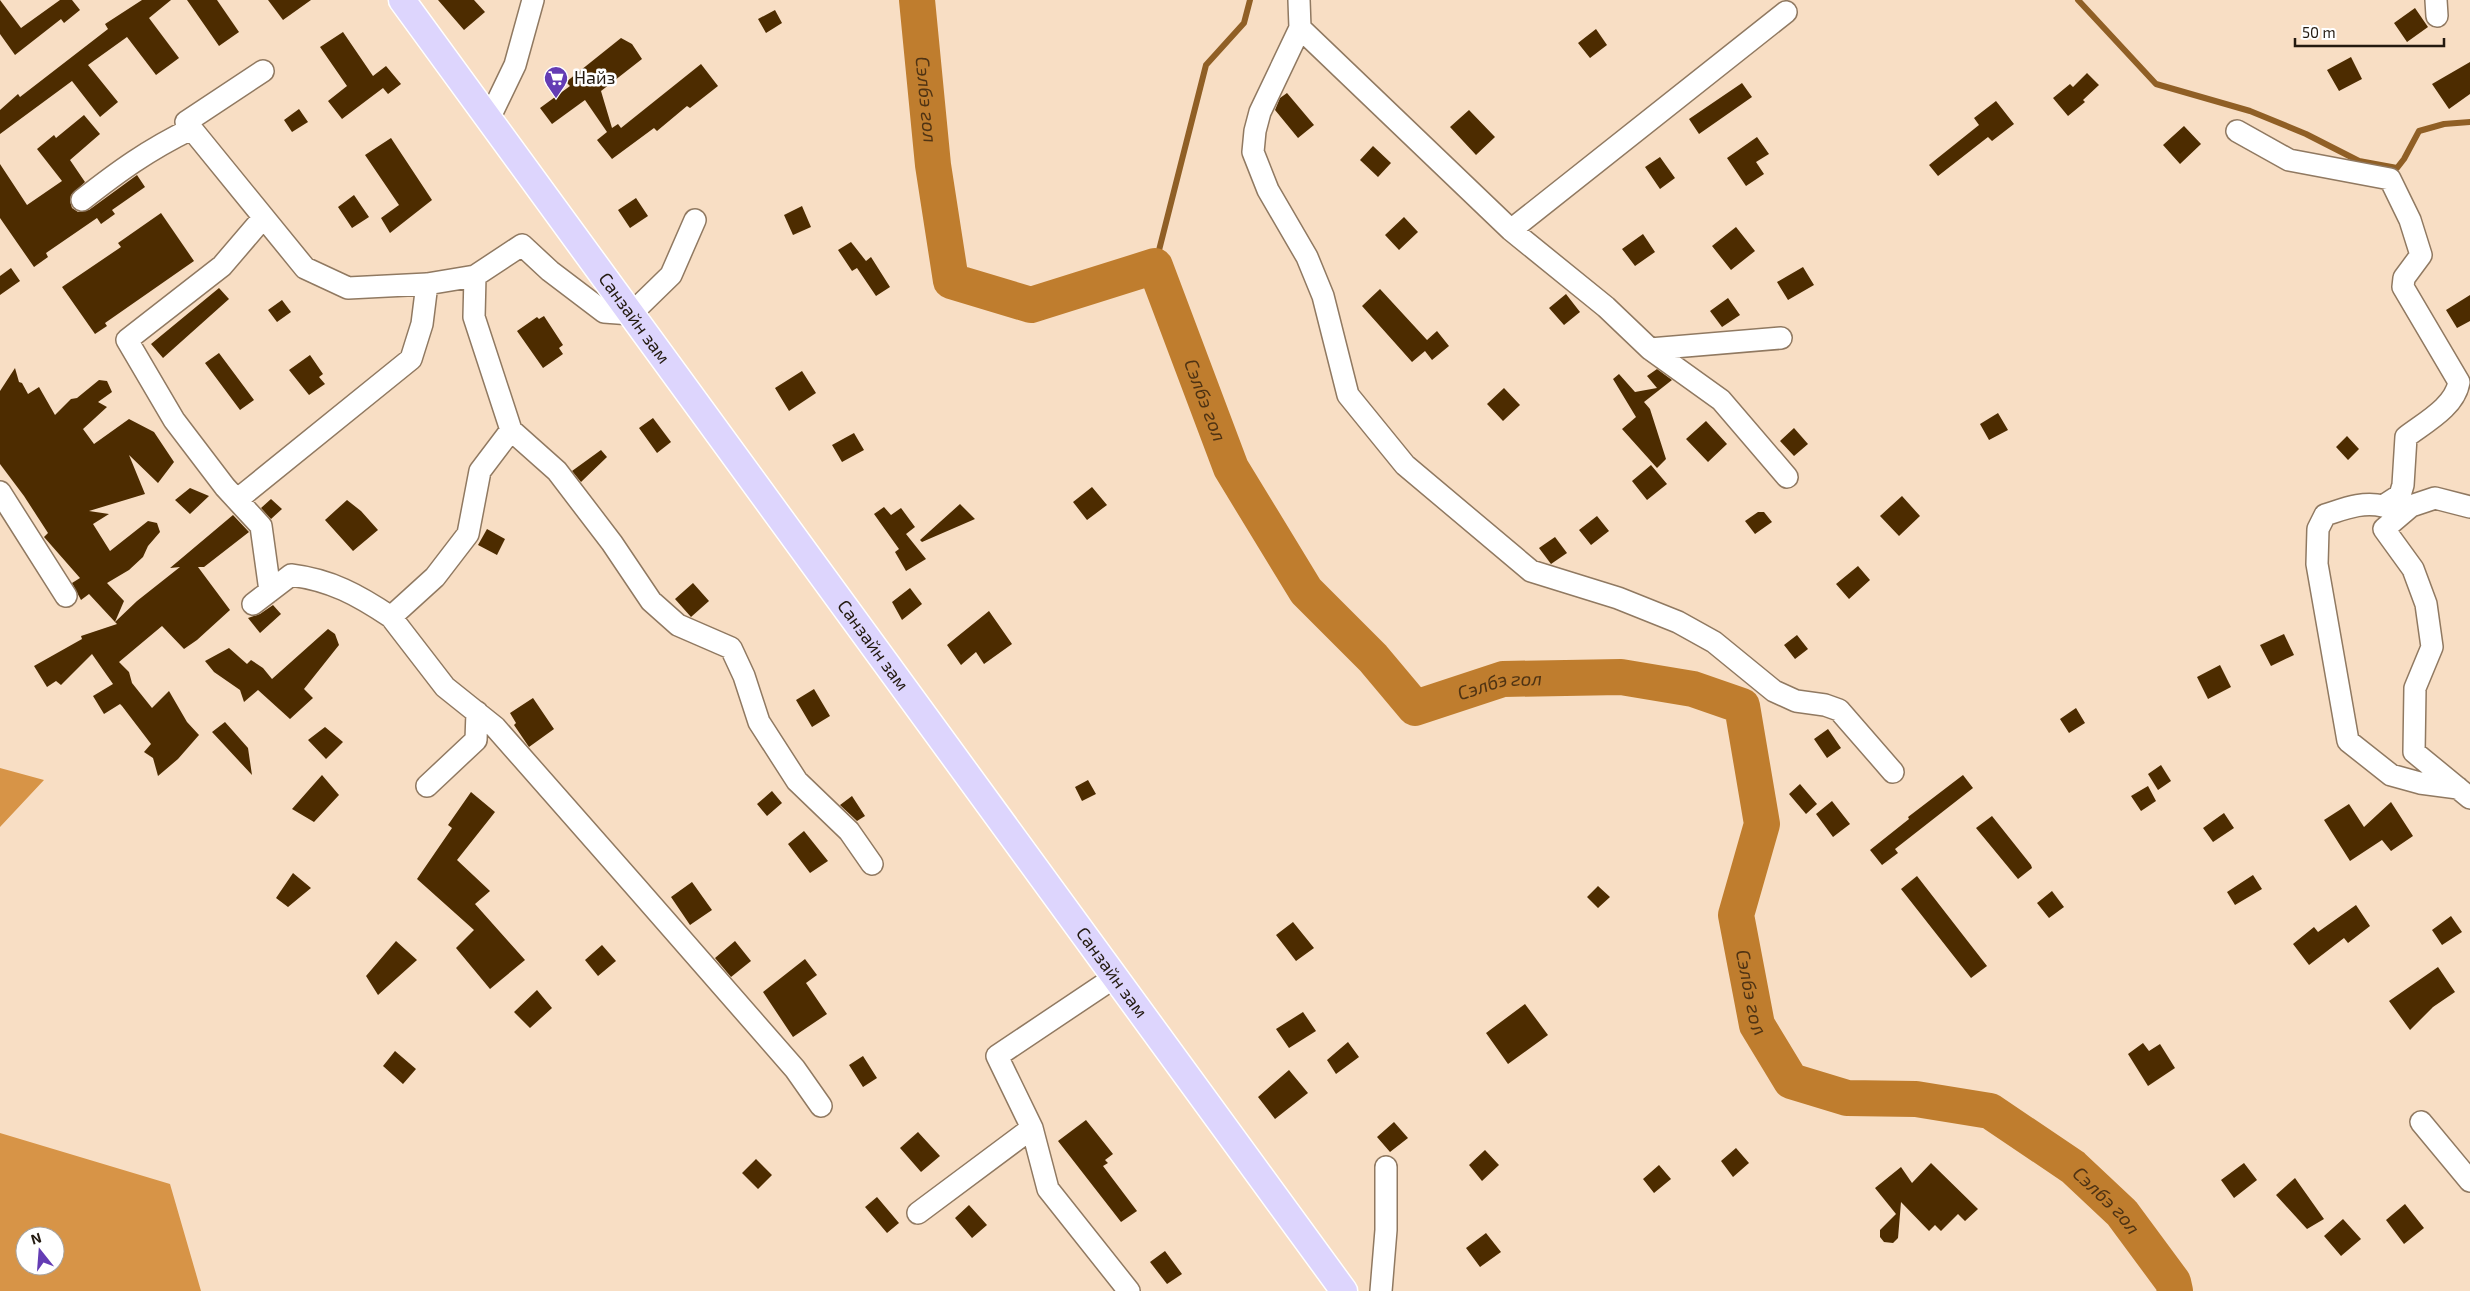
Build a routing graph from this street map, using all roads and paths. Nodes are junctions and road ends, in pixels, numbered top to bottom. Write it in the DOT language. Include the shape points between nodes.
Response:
graph roads {
  1 [pos="402,0"];
  2 [pos="533,0"];
  3 [pos="1299,0"];
  4 [pos="1786,12"];
  5 [pos="1300,28"];
  6 [pos="263,71"];
  7 [pos="489,119"];
  8 [pos="191,129"];
  9 [pos="2238,131"];
  10 [pos="82,200"];
  11 [pos="263,218"];
  12 [pos="695,220"];
  13 [pos="1511,230"];
  14 [pos="475,276"];
  15 [pos="427,284"];
  16 [pos="631,314"];
  17 [pos="1781,338"];
  18 [pos="1650,349"];
  19 [pos="511,430"];
  20 [pos="1787,477"];
  21 [pos="0,492"];
  22 [pos="238,499"];
  23 [pos="2470,507"];
  24 [pos="270,591"];
  25 [pos="66,596"];
  26 [pos="253,604"];
  27 [pos="391,617"];
  28 [pos="477,712"];
  29 [pos="1892,772"];
  30 [pos="427,786"];
  31 [pos="2464,793"];
  32 [pos="872,864"];
  33 [pos="1115,977"];
  34 [pos="821,1106"];
  35 [pos="2421,1122"];
  36 [pos="1032,1128"];
  37 [pos="1386,1168"];
  38 [pos="2470,1181"];
  39 [pos="918,1213"];
  40 [pos="1124,1289"];
  41 [pos="1344,1291"];
  42 [pos="1381,1291"];
  1 -- 7 [label="main road, Санзайн зам"];
  2 -- 7 [label="street" via="516,65"];
  3 -- 5 [label="street"];
  4 -- 13 [label="street"];
  5 -- 13 [label="street"];
  5 -- 29 [label="street" via="1260,112 1253,152 1268,190 1307,257 1323,296 1348,395 1405,465 1531,571 1618,598 1678,622 1714,642 1774,691 1796,701 1839,710"];
  6 -- 8 [label="street" via="186,122"];
  7 -- 16 [label="main road, Санзайн зам"];
  8 -- 10 [label="street" via="127,164"];
  8 -- 11 [label="street"];
  9 -- 31 [label="street" via="2289,160 2390,179 2410,220 2421,255 2404,278 2403,287 2459,382 2458,392 2406,437 2400,495 2383,506 2356,505 2325,515 2318,529 2317,564 2348,741 2391,775"];
  11 -- 15 [label="street" via="305,268 348,288"];
  11 -- 22 [label="street" via="222,266 127,340 174,420 225,487"];
  12 -- 16 [label="street" via="671,275"];
  13 -- 18 [label="street" via="1606,307"];
  14 -- 15 [label="street"];
  14 -- 16 [label="street" via="522,245 604,312"];
  14 -- 19 [label="street" via="474,317"];
  15 -- 22 [label="street" via="422,324 411,359"];
  16 -- 33 [label="main road, Санзайн зам"];
  17 -- 18 [label="street"];
  18 -- 20 [label="street" via="1721,400"];
  19 -- 27 [label="street" via="480,471 468,534 435,577"];
  19 -- 32 [label="street" via="557,471 651,601 678,626 731,648 759,722 793,774 848,831"];
  21 -- 25 [label="street"];
  22 -- 24 [label="street" via="261,526"];
  23 -- 31 [label="street" via="2434,498 2411,506 2384,529 2413,569 2426,604 2432,647 2415,688 2414,752"];
  24 -- 26 [label="street"];
  24 -- 27 [label="street" via="291,575 310,577 355,593"];
  27 -- 28 [label="street" via="445,687"];
  28 -- 30 [label="street" via="476,740"];
  28 -- 34 [label="street" via="495,726 795,1069"];
  33 -- 36 [label="street" via="997,1056"];
  33 -- 41 [label="main road, Санзайн зам"];
  35 -- 38 [label="street"];
  36 -- 39 [label="street"];
  36 -- 40 [label="street" via="1048,1189"];
  37 -- 42 [label="street" via="1386,1230"];
}
